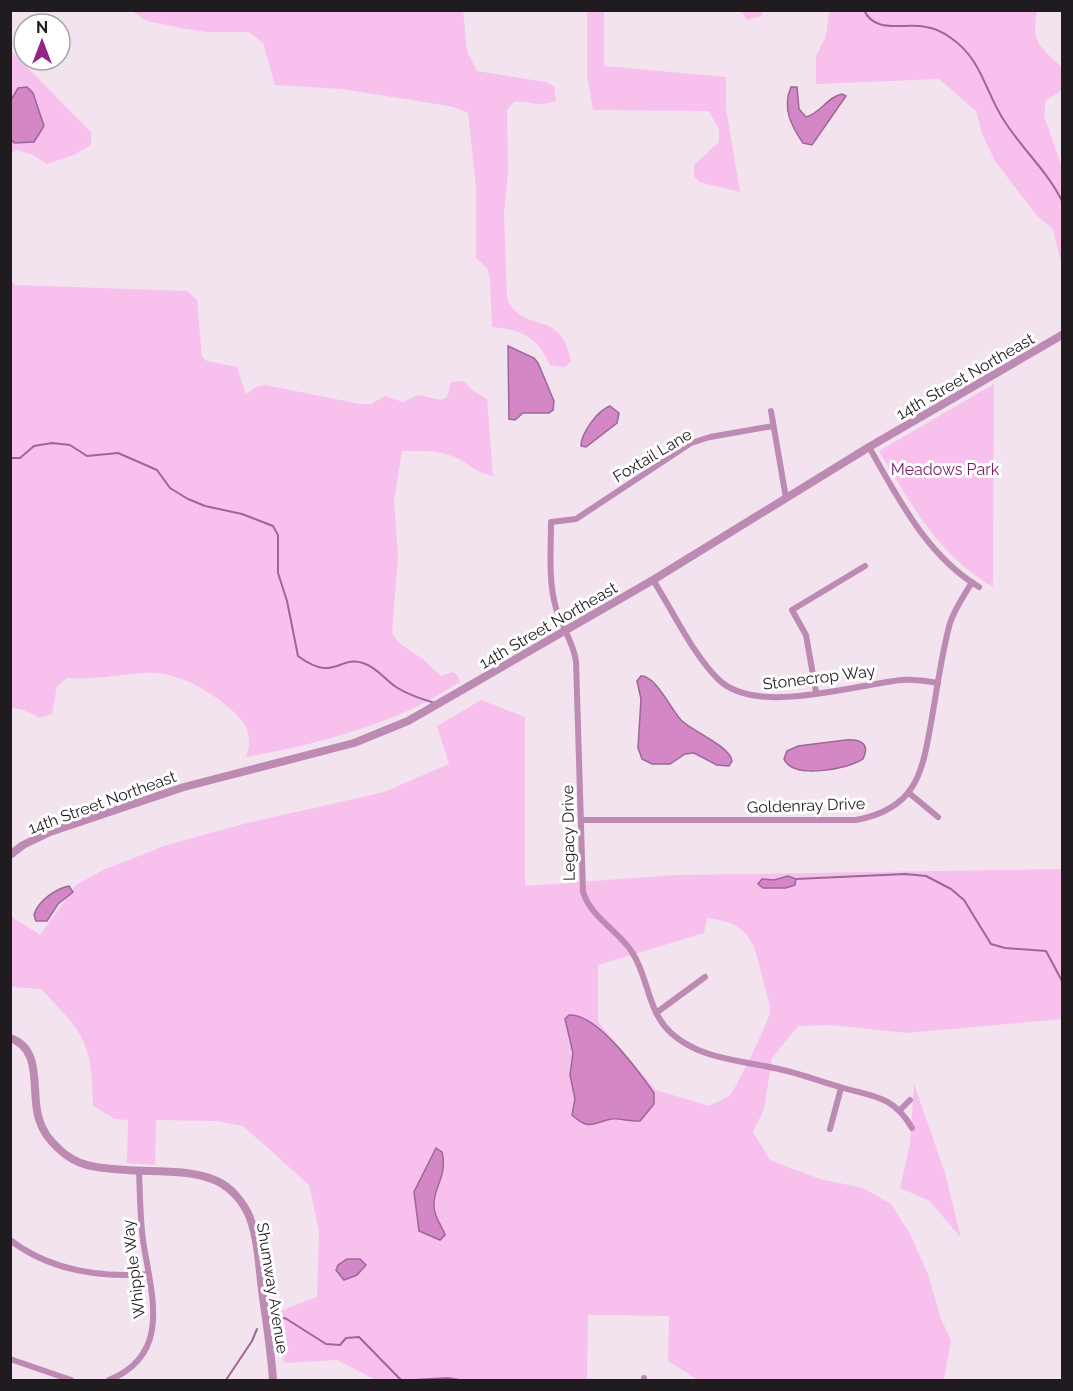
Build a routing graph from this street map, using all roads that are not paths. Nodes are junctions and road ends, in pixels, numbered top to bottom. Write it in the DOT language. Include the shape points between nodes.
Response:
graph roads {
  1 [pos="1062,335"];
  2 [pos="771,411"];
  3 [pos="773,426"];
  4 [pos="869,447"];
  5 [pos="786,498"];
  6 [pos="551,522"];
  7 [pos="865,566"];
  8 [pos="653,580"];
  9 [pos="972,582"];
  10 [pos="979,587"];
  11 [pos="564,629"];
  12 [pos="938,683"];
  13 [pos="816,692"];
  14 [pos="909,793"];
  15 [pos="938,817"];
  16 [pos="581,820"];
  17 [pos="10,855"];
  18 [pos="705,977"];
  19 [pos="656,1013"];
  20 [pos="10,1038"];
  21 [pos="841,1088"];
  22 [pos="910,1100"];
  23 [pos="900,1110"];
  24 [pos="912,1128"];
  25 [pos="830,1129"];
  26 [pos="139,1171"];
  27 [pos="10,1240"];
  28 [pos="148,1274"];
  29 [pos="10,1359"];
  30 [pos="71,1380"];
  31 [pos="109,1380"];
  32 [pos="273,1380"];
  1 -- 4 [label="street, 14th Street Northeast"];
  2 -- 3 [label="street"];
  3 -- 5 [label="street"];
  3 -- 6 [label="street, Foxtail Lane" via="691,443 576,519"];
  4 -- 5 [label="street, 14th Street Northeast"];
  4 -- 9 [label="street" via="935,552"];
  5 -- 8 [label="street, 14th Street Northeast"];
  6 -- 11 [label="street, Legacy Drive" via="552,591"];
  7 -- 13 [label="street" via="792,610 806,635"];
  8 -- 11 [label="street, 14th Street Northeast"];
  8 -- 13 [label="street, Stonecrop Way" via="707,667 724,684 755,697"];
  9 -- 10 [label="street"];
  9 -- 12 [label="street, Goldenray Drive" via="951,621"];
  11 -- 16 [label="street, Legacy Drive" via="576,661"];
  11 -- 17 [label="street, 14th Street Northeast" via="432,709 375,736 184,787 50,832"];
  12 -- 13 [label="street, Stonecrop Way" via="902,680"];
  12 -- 14 [label="street, Goldenray Drive" via="922,771"];
  14 -- 15 [label="street"];
  14 -- 16 [label="street, Goldenray Drive" via="887,811 856,820"];
  16 -- 19 [label="street, Legacy Drive" via="581,874 586,900 634,956"];
  18 -- 19 [label="street"];
  19 -- 21 [label="street, Legacy Drive" via="671,1033 699,1051"];
  20 -- 26 [label="street, Shumway Avenue" via="18,1040 31,1057 38,1118 53,1144 83,1165"];
  21 -- 23 [label="street, Legacy Drive" via="876,1095"];
  21 -- 25 [label="street"];
  22 -- 23 [label="street"];
  23 -- 24 [label="street, Legacy Drive"];
  26 -- 28 [label="street, Whipple Way"];
  26 -- 32 [label="street, Shumway Avenue" via="214,1180 232,1192 245,1208 256,1246"];
  27 -- 28 [label="street" via="34,1255 74,1271 114,1276"];
  28 -- 31 [label="street, Whipple Way" via="154,1315 152,1338 134,1366"];
  29 -- 30 [label="street"];
}
